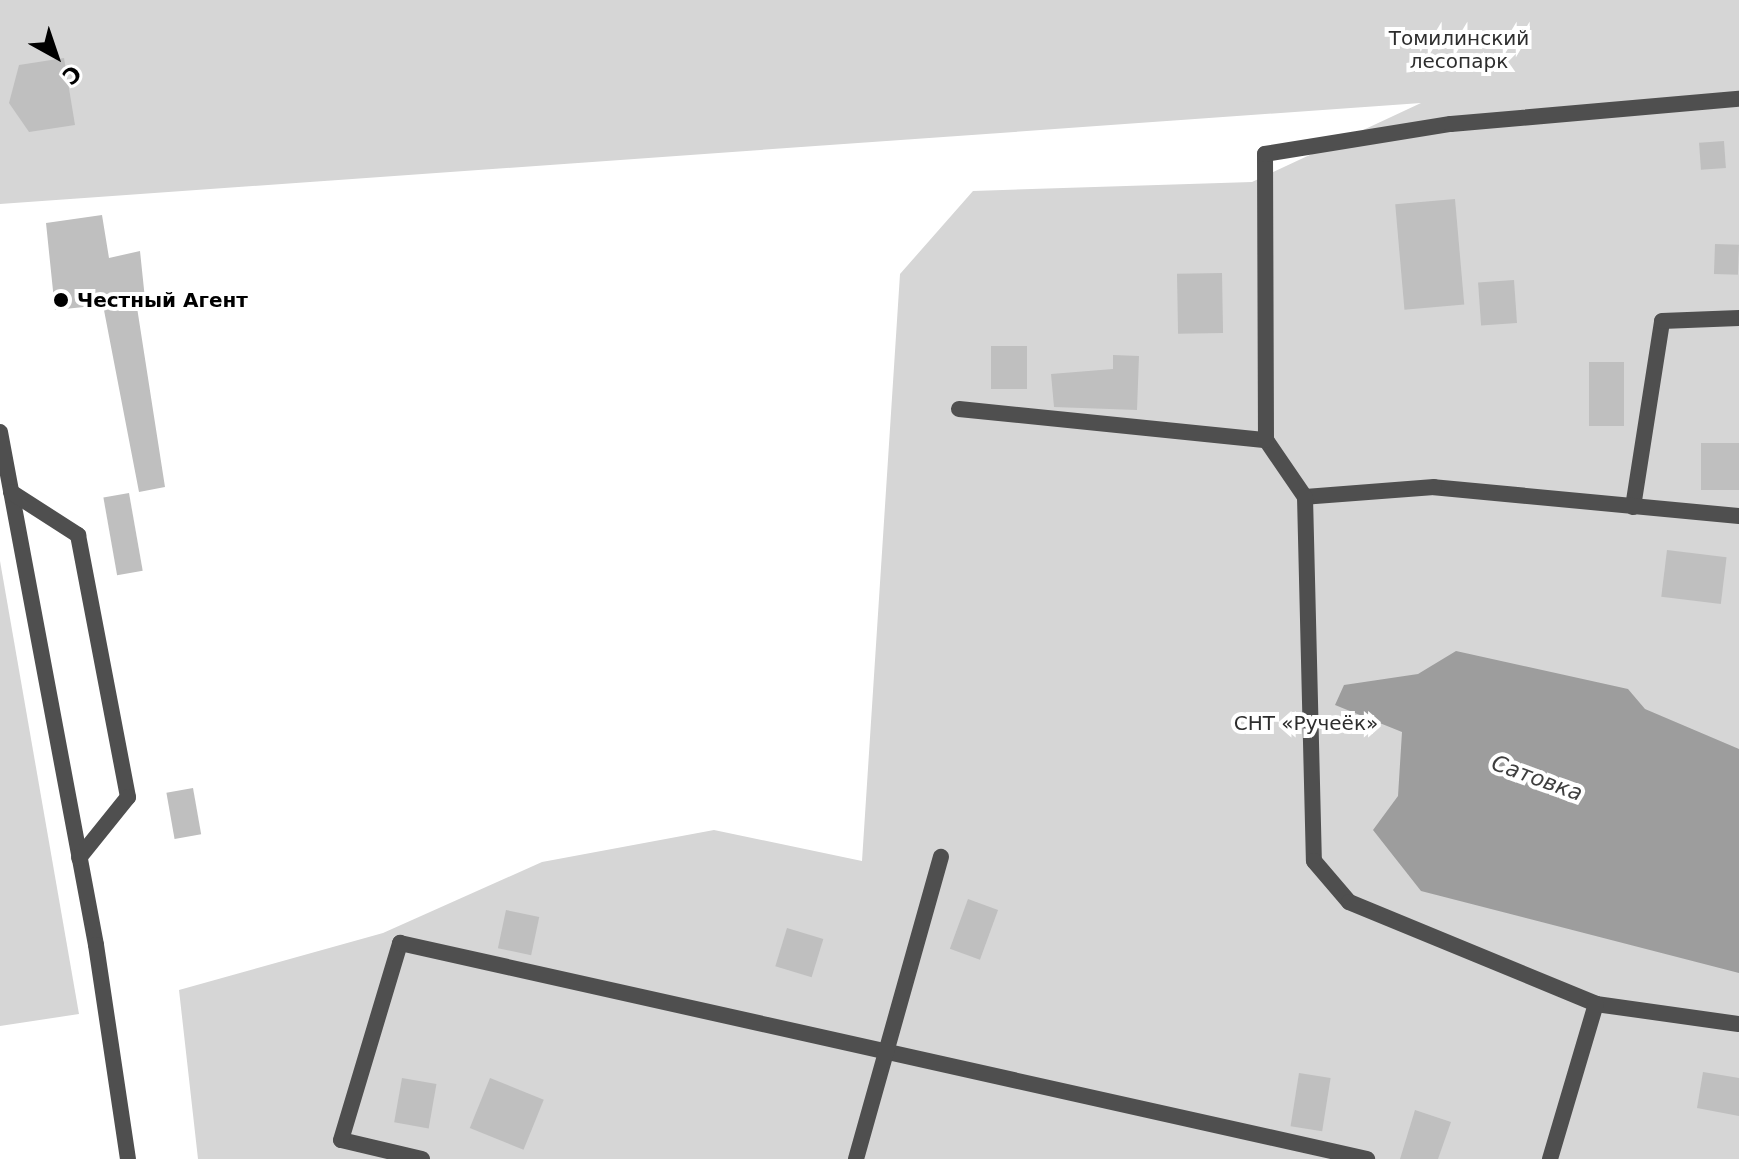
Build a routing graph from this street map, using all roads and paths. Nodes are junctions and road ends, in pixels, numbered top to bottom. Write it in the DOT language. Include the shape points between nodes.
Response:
graph roads {
  1 [pos="1739,99"];
  2 [pos="1739,318"];
  3 [pos="959,409"];
  4 [pos="0,432"];
  5 [pos="1266,440"];
  6 [pos="11,492"];
  7 [pos="1305,497"];
  8 [pos="1633,507"];
  9 [pos="1739,516"];
  10 [pos="941,857"];
  11 [pos="79,858"];
  12 [pos="1596,1004"];
  13 [pos="1739,1024"];
  14 [pos="888,1052"];
  15 [pos="128,1159"];
  16 [pos="422,1159"];
  17 [pos="856,1159"];
  18 [pos="1367,1159"];
  19 [pos="1550,1159"];
  1 -- 5 [label="street" via="1451,124 1265,154"];
  2 -- 8 [label="street" via="1662,321"];
  3 -- 5 [label="street"];
  4 -- 6 [label="street"];
  5 -- 7 [label="street"];
  6 -- 11 [label="street"];
  6 -- 11 [label="street" via="78,535 128,797"];
  7 -- 8 [label="street" via="1434,487"];
  7 -- 12 [label="street" via="1314,861 1349,902"];
  8 -- 9 [label="street"];
  10 -- 14 [label="street"];
  11 -- 15 [label="street"];
  12 -- 13 [label="street"];
  12 -- 19 [label="street"];
  14 -- 16 [label="street" via="400,943 341,1140"];
  14 -- 17 [label="street"];
  14 -- 18 [label="street"];
}
